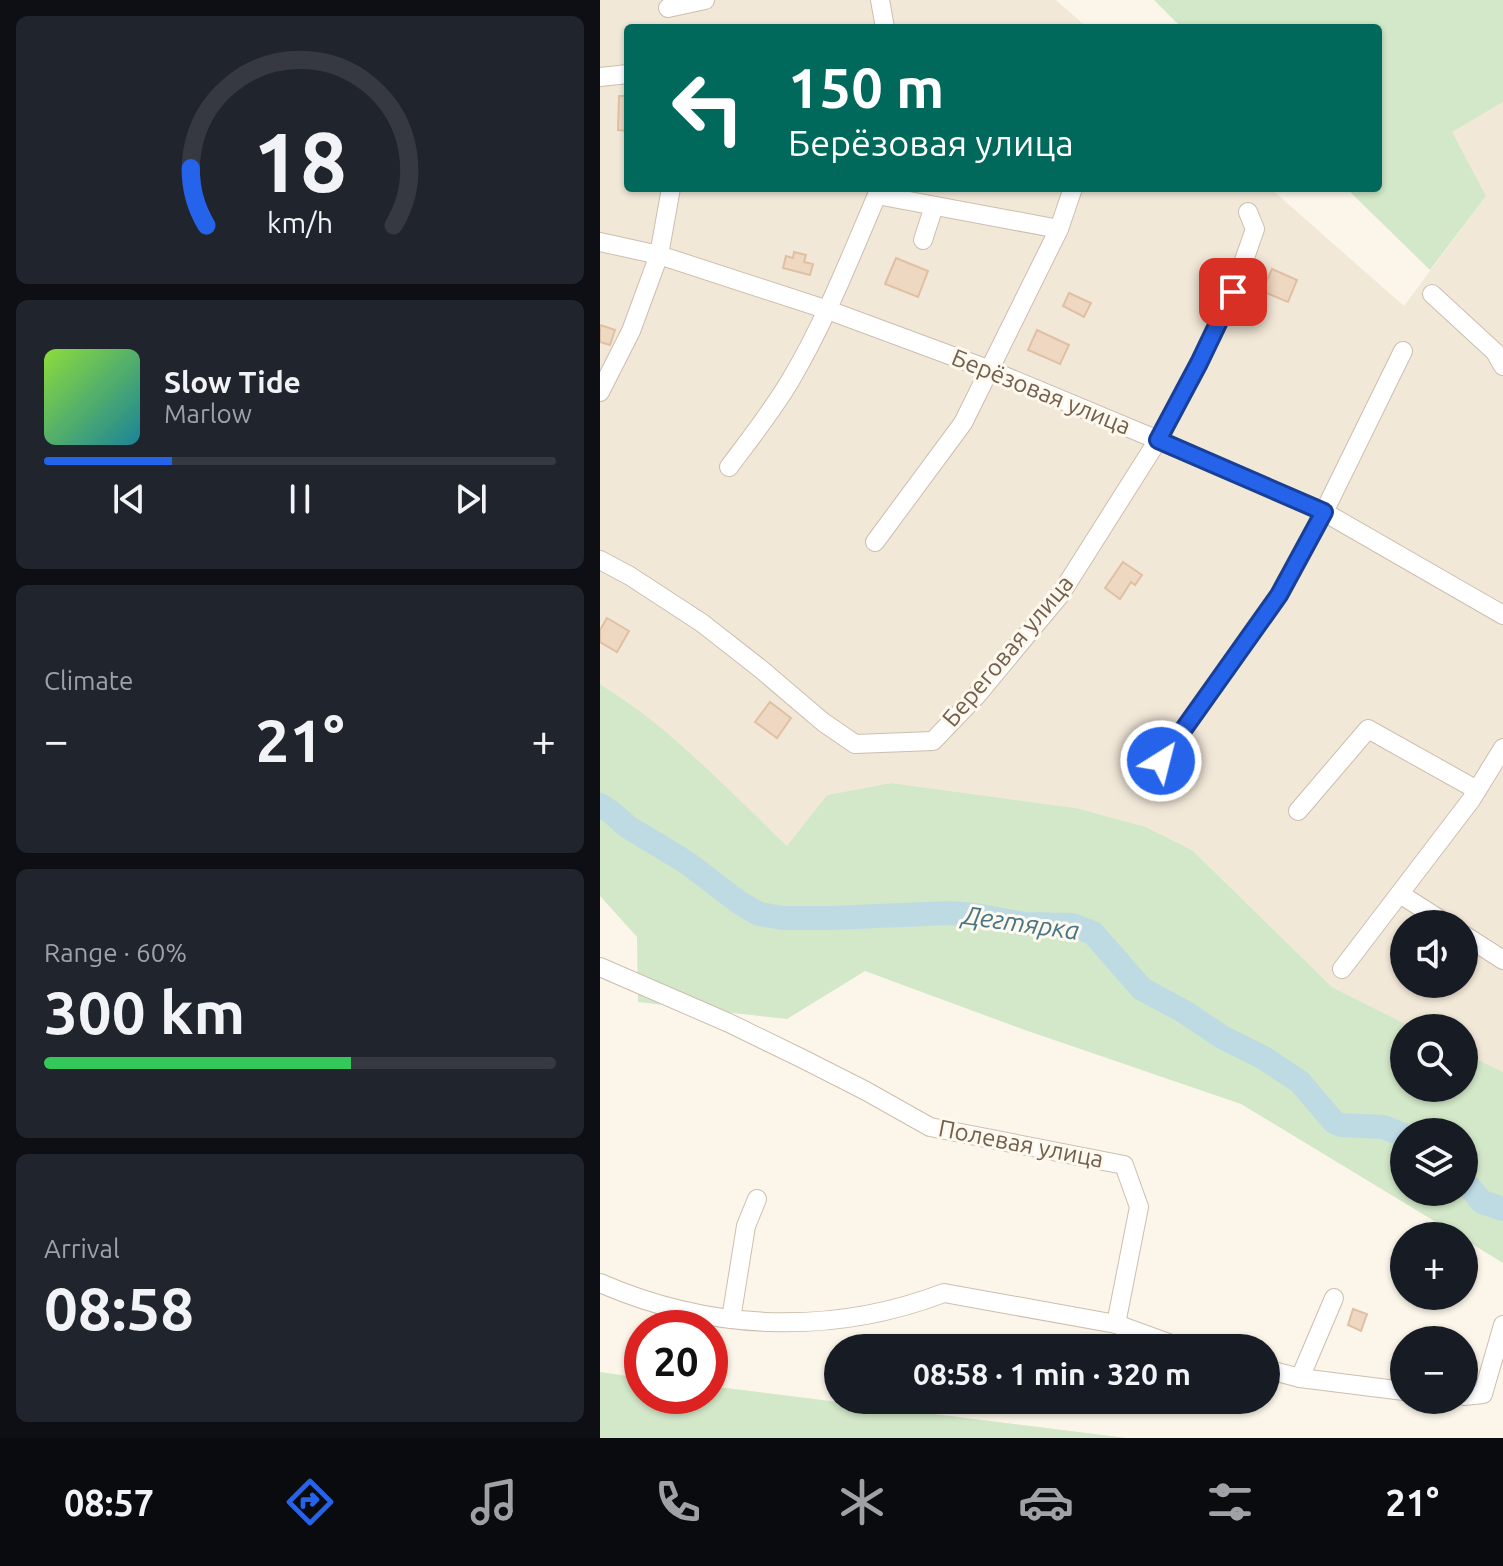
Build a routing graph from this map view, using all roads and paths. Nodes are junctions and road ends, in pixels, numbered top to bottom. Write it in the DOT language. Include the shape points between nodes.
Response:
graph roads {
  1 [pos="705,0"];
  2 [pos="880,0"];
  3 [pos="667,4"];
  4 [pos="670,24"];
  5 [pos="884,24"];
  6 [pos="624,74"];
  7 [pos="600,77"];
  8 [pos="670,192"];
  9 [pos="877,192"];
  10 [pos="1072,192"];
  11 [pos="934,206"];
  12 [pos="1248,212"];
  13 [pos="1059,229"];
  14 [pos="923,240"];
  15 [pos="600,242"];
  16 [pos="659,255"];
  17 [pos="1432,294"];
  18 [pos="828,310"];
  19 [pos="1403,351"];
  20 [pos="1503,366"];
  21 [pos="990,370"];
  22 [pos="600,392"];
  23 [pos="1158,440"];
  24 [pos="729,467"];
  25 [pos="1324,512"];
  26 [pos="875,542"];
  27 [pos="600,560"];
  28 [pos="1503,615"];
  29 [pos="1503,748"];
  30 [pos="1161,761"];
  31 [pos="1477,790"];
  32 [pos="1298,811"];
  33 [pos="1400,894"];
  34 [pos="1425,910"];
  35 [pos="1478,944"];
  36 [pos="1503,960"];
  37 [pos="600,967"];
  38 [pos="1342,969"];
  39 [pos="757,1199"];
  40 [pos="600,1283"];
  41 [pos="1334,1298"];
  42 [pos="731,1319"];
  43 [pos="1116,1324"];
  44 [pos="1503,1325"];
  45 [pos="1144,1334"];
  46 [pos="1280,1373"];
  47 [pos="1300,1378"];
  48 [pos="1390,1389"];
  49 [pos="1478,1395"];
  1 -- 3 [label="street"];
  2 -- 5 [label="street"];
  3 -- 4 [label="street"];
  6 -- 7 [label="street"];
  8 -- 16 [label="street"];
  9 -- 11 [label="street"];
  9 -- 18 [label="street"];
  10 -- 13 [label="street"];
  11 -- 13 [label="street"];
  11 -- 14 [label="street"];
  12 -- 23 [label="street, Береговая улица" via="1255,229 1233,292"];
  13 -- 21 [label="street"];
  15 -- 16 [label="street, Берёзовая улица"];
  16 -- 18 [label="street, Берёзовая улица"];
  16 -- 22 [label="street" via="631,331"];
  17 -- 20 [label="street" via="1495,352"];
  18 -- 21 [label="street, Берёзовая улица"];
  18 -- 24 [label="street" via="790,380"];
  19 -- 25 [label="street"];
  21 -- 23 [label="street, Берёзовая улица"];
  21 -- 26 [label="street" via="963,423"];
  23 -- 25 [label="street, Берёзовая улица"];
  23 -- 27 [label="street, Береговая улица" via="1060,595 933,741 855,744 702,623"];
  25 -- 28 [label="street, Берёзовая улица"];
  25 -- 30 [label="street" via="1279,595"];
  29 -- 31 [label="street"];
  31 -- 32 [label="street" via="1368,729"];
  31 -- 33 [label="street"];
  33 -- 34 [label="street"];
  33 -- 38 [label="street"];
  35 -- 36 [label="street"];
  37 -- 43 [label="street, Полевая улица" via="729,1023 930,1127 1124,1165 1139,1207"];
  39 -- 42 [label="street" via="746,1226"];
  40 -- 42 [label="street" via="644,1300"];
  41 -- 47 [label="street"];
  42 -- 43 [label="street" via="813,1323 875,1313 944,1293"];
  43 -- 45 [label="street"];
  44 -- 49 [label="street" via="1483,1394"];
  46 -- 47 [label="street"];
  47 -- 48 [label="street"];
}
